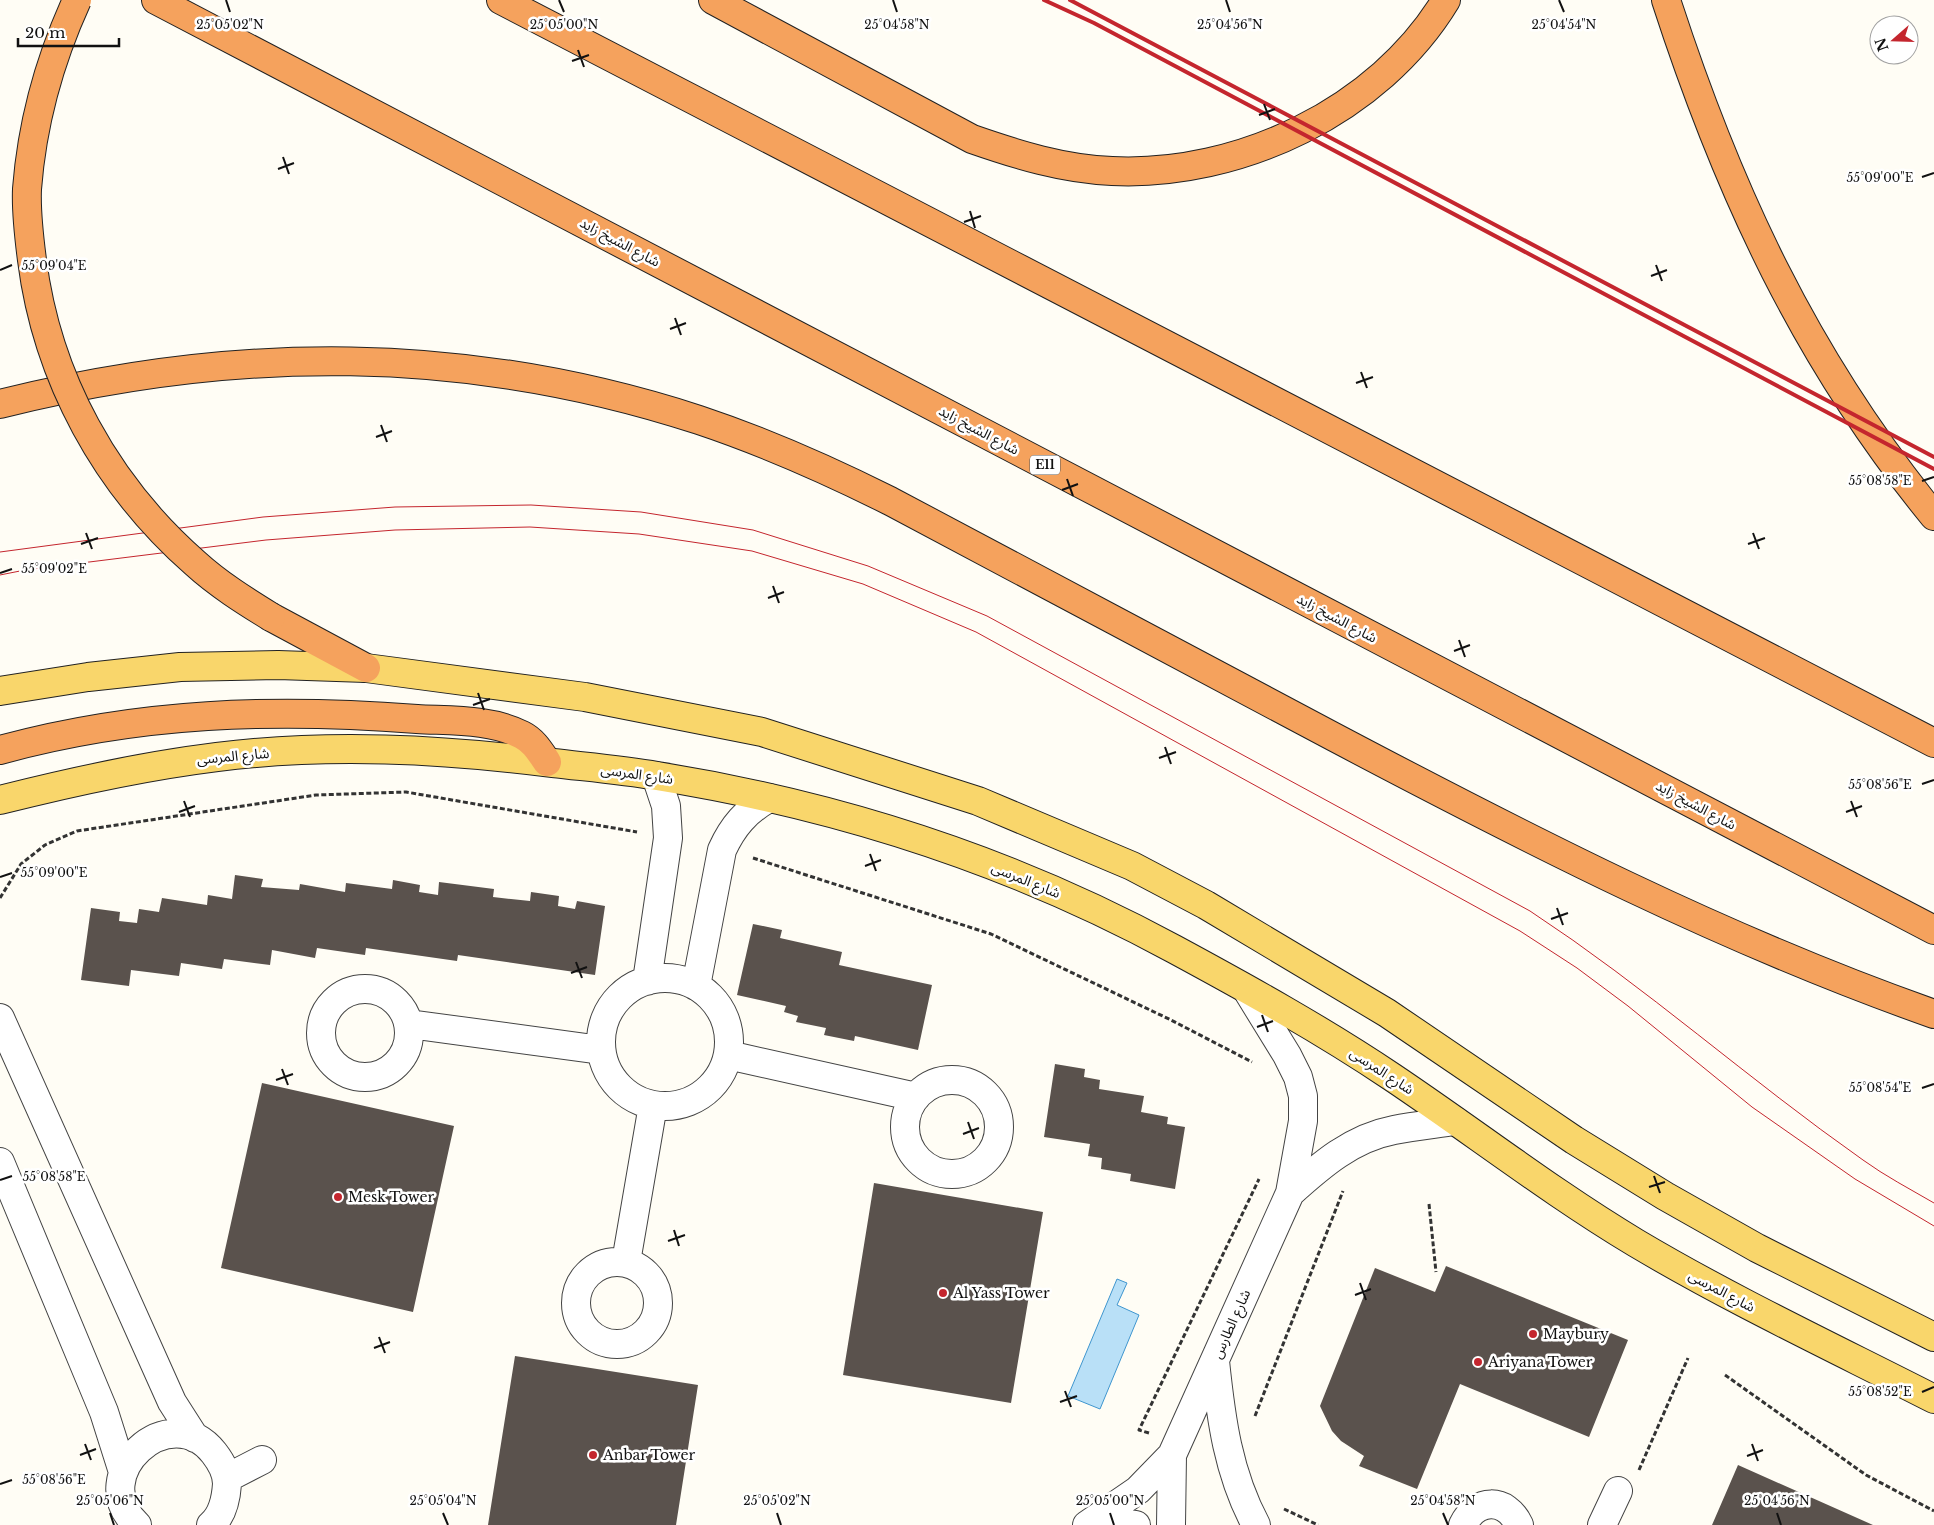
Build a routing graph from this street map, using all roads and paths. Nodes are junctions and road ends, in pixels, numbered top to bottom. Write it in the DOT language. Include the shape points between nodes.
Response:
graph roads {
  1 [pos="77,0"];
  2 [pos="156,0"];
  3 [pos="501,0"];
  4 [pos="713,0"];
  5 [pos="1446,0"];
  6 [pos="1666,0"];
  7 [pos="0,404"];
  8 [pos="1934,516"];
  9 [pos="366,668"];
  10 [pos="0,691"];
  11 [pos="1934,743"];
  12 [pos="0,750"];
  13 [pos="547,762"];
  14 [pos="656,776"];
  15 [pos="769,798"];
  16 [pos="0,800"];
  17 [pos="668,838"];
  18 [pos="722,850"];
  19 [pos="0,898"];
  20 [pos="1934,930"];
  21 [pos="647,981"];
  22 [pos="696,986"];
  23 [pos="1247,990"];
  24 [pos="1934,1014"];
  25 [pos="0,1018"];
  26 [pos="408,1024"];
  27 [pos="601,1050"];
  28 [pos="728,1055"];
  29 [pos="1256,1066"];
  30 [pos="916,1096"];
  31 [pos="653,1105"];
  32 [pos="1455,1121"];
  33 [pos="0,1162"];
  34 [pos="1261,1174"];
  35 [pos="1350,1186"];
  36 [pos="1290,1193"];
  37 [pos="1429,1204"];
  38 [pos="626,1262"];
  39 [pos="1436,1272"];
  40 [pos="1934,1338"];
  41 [pos="1688,1358"];
  42 [pos="1215,1360"];
  43 [pos="1725,1375"];
  44 [pos="1934,1399"];
  45 [pos="1254,1421"];
  46 [pos="195,1438"];
  47 [pos="1175,1449"];
  48 [pos="262,1460"];
  49 [pos="123,1472"];
  50 [pos="227,1478"];
  51 [pos="1629,1488"];
  52 [pos="1934,1511"];
  53 [pos="138,1525"];
  54 [pos="211,1525"];
  55 [pos="1089,1525"];
  56 [pos="1136,1525"];
  57 [pos="1171,1525"];
  58 [pos="1256,1525"];
  59 [pos="1463,1525"];
  60 [pos="1519,1525"];
  61 [pos="1602,1525"];
  62 [pos="1621,1525"];
  1 -- 9 [label="highway, bridge" via="51,65 40,106 27,190 31,255 46,329 61,374 103,457 130,496 161,531 232,592 271,618"];
  2 -- 20 [label="highway, شارع الشيخ زايد / E11"];
  3 -- 11 [label="highway"];
  4 -- 5 [label="highway" via="972,139 1017,155 1064,166 1112,171 1159,170 1206,163 1252,151 1296,132 1338,108 1376,79 1409,49"];
  6 -- 8 [label="highway" via="1720,151 1773,271 1838,385"];
  7 -- 24 [label="highway" via="80,385 195,367 347,360 490,372 561,384 699,420 784,452 890,501 1434,790 1620,883 1811,966"];
  9 -- 10 [label="main road" via="278,665 180,667"];
  9 -- 40 [label="main road" via="585,697 762,732 978,801 1056,832 1132,866 1264,938 1387,1013 1574,1140 1665,1196 1757,1248"];
  12 -- 13 [label="highway" via="93,728 160,719 219,714 318,714 487,725 522,735 536,746"];
  13 -- 14 [label="main road, شارع المرسى"];
  13 -- 16 [label="main road, شارع المرسى" via="402,749 305,750 221,756 152,766"];
  14 -- 15 [label="main road, شارع المرسى"];
  14 -- 17 [label="street" via="666,806"];
  15 -- 18 [label="street" via="740,819"];
  15 -- 23 [label="main road, شارع المرسى" via="898,833 1015,875 1163,943"];
  17 -- 19 [label="path" via="406,792 316,795 77,831 45,845 21,864"];
  17 -- 21 [label="street"];
  18 -- 22 [label="street"];
  18 -- 29 [label="path" via="786,867 991,934 1171,1020"];
  21 -- 22 [label="street" via="664,978"];
  21 -- 27 [label="street" via="622,995 609,1010 602,1029"];
  22 -- 28 [label="street" via="712,998 723,1015 729,1034"];
  23 -- 32 [label="main road, شارع المرسى" via="1324,1033"];
  23 -- 36 [label="street, شارع الطارس" via="1287,1054 1304,1096 1303,1121"];
  25 -- 46 [label="street" via="172,1402"];
  26 -- 27 [label="street"];
  27 -- 31 [label="street" via="607,1069 618,1086 634,1098"];
  28 -- 30 [label="street"];
  28 -- 31 [label="street" via="721,1074 701,1095 673,1106"];
  31 -- 38 [label="street"];
  32 -- 36 [label="street, شارع الطارس" via="1393,1130 1369,1138 1320,1166"];
  32 -- 44 [label="main road, شارع المرسى" via="1545,1185 1634,1242 1727,1295"];
  33 -- 49 [label="street" via="104,1412"];
  34 -- 47 [label="path" via="1139,1430"];
  35 -- 45 [label="path" via="1342,1192"];
  36 -- 42 [label="street, شارع الطارس"];
  37 -- 39 [label="path"];
  41 -- 51 [label="path"];
  42 -- 47 [label="street, شارع الطارس"];
  42 -- 58 [label="street" via="1228,1455 1239,1490"];
  43 -- 52 [label="path" via="1866,1475"];
  46 -- 49 [label="street" via="177,1434 160,1436 144,1443 131,1456"];
  46 -- 50 [label="street" via="210,1448 221,1462"];
  47 -- 55 [label="street, شارع الطارس" via="1138,1490"];
  47 -- 57 [label="street, شارع الطارس"];
  48 -- 50 [label="street"];
  49 -- 53 [label="street" via="121,1487 111,1506"];
  50 -- 54 [label="street" via="226,1501"];
  51 -- 61 [label="street"];
  51 -- 62 [label="street"];
  55 -- 56 [label="street" via="1109,1521"];
  59 -- 60 [label="street" via="1479,1506 1492,1504 1503,1506"];
}
